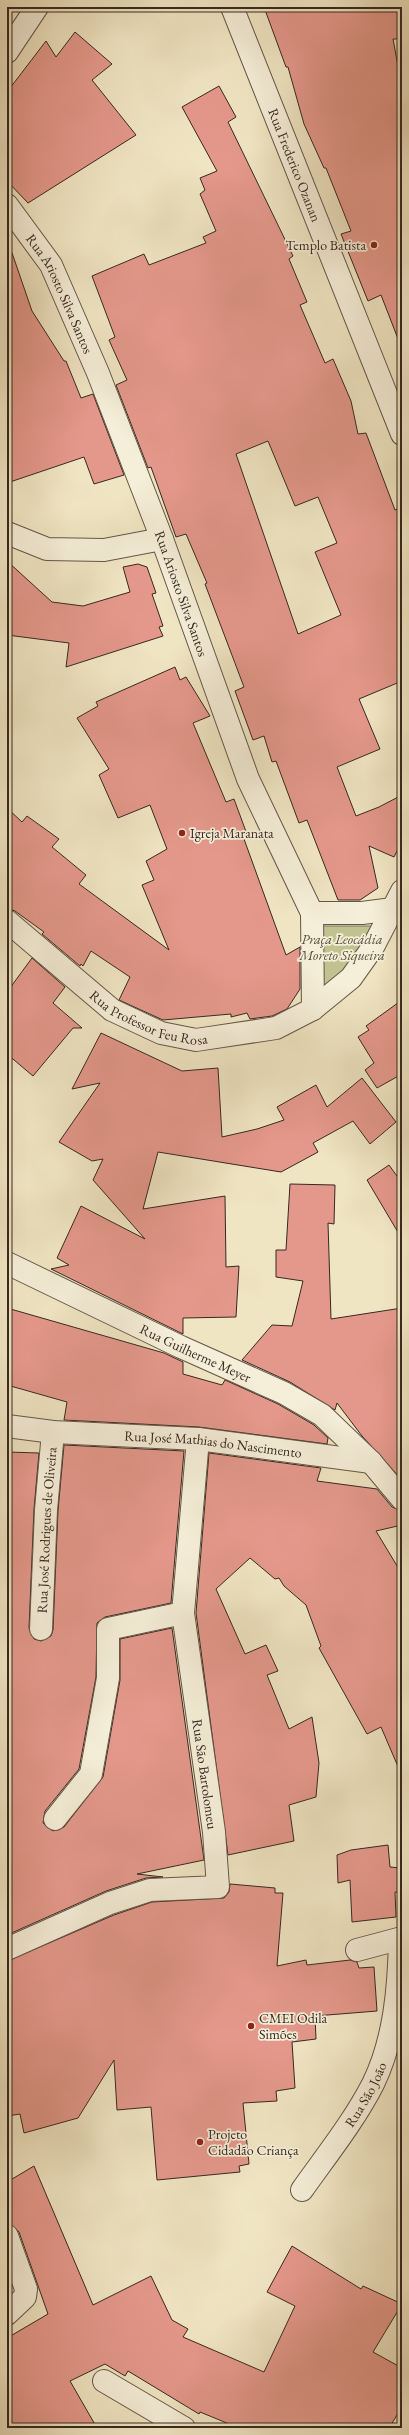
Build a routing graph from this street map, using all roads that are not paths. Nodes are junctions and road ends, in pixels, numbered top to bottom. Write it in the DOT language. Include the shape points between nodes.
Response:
graph roads {
  1 [pos="37,7"];
  2 [pos="232,7"];
  3 [pos="7,52"];
  4 [pos="7,205"];
  5 [pos="402,434"];
  6 [pos="7,533"];
  7 [pos="162,539"];
  8 [pos="398,900"];
  9 [pos="312,913"];
  10 [pos="7,921"];
  11 [pos="313,1009"];
  12 [pos="7,1263"];
  13 [pos="7,1426"];
  14 [pos="53,1432"];
  15 [pos="198,1439"];
  16 [pos="371,1462"];
  17 [pos="402,1499"];
  18 [pos="183,1613"];
  19 [pos="41,1629"];
  20 [pos="55,1819"];
  21 [pos="401,1938"];
  22 [pos="7,1949"];
  23 [pos="357,1950"];
  24 [pos="302,2190"];
  25 [pos="7,2236"];
  26 [pos="7,2314"];
  27 [pos="104,2381"];
  28 [pos="184,2428"];
  1 -- 3 [label="street"];
  2 -- 5 [label="street, Rua Frederico Ozanan"];
  4 -- 7 [label="street, Rua Ariosto Silva Santos" via="51,265 98,373"];
  6 -- 7 [label="street" via="54,549 104,550"];
  7 -- 9 [label="street, Rua Ariosto Silva Santos" via="248,780"];
  8 -- 9 [label="street" via="362,913"];
  8 -- 11 [label="street, Rua Professor Feu Rosa" via="373,946 350,978"];
  9 -- 11 [label="street"];
  10 -- 11 [label="street, Rua Professor Feu Rosa" via="112,1010 161,1033 196,1040 232,1035 276,1028"];
  12 -- 16 [label="street, Rua Guilherme Meyer" via="181,1347 284,1392 322,1415"];
  13 -- 14 [label="street, Rua José Mathias do Nascimento"];
  14 -- 15 [label="street, Rua José Mathias do Nascimento"];
  14 -- 19 [label="street, Rua José Rodrigues de Oliveira" via="46,1510"];
  15 -- 16 [label="street, Rua José Mathias do Nascimento"];
  15 -- 18 [label="street, Rua São Bartolomeu"];
  16 -- 17 [label="street"];
  18 -- 20 [label="street" via="108,1629 108,1678 90,1774"];
  18 -- 22 [label="street, Rua São Bartolomeu" via="214,1832 218,1887 150,1890 110,1904"];
  21 -- 23 [label="street, Rua São João"];
  21 -- 24 [label="street, Rua São João" via="392,2029 373,2083"];
  25 -- 26 [label="street" via="26,2289 25,2297"];
  27 -- 28 [label="street"];
}
